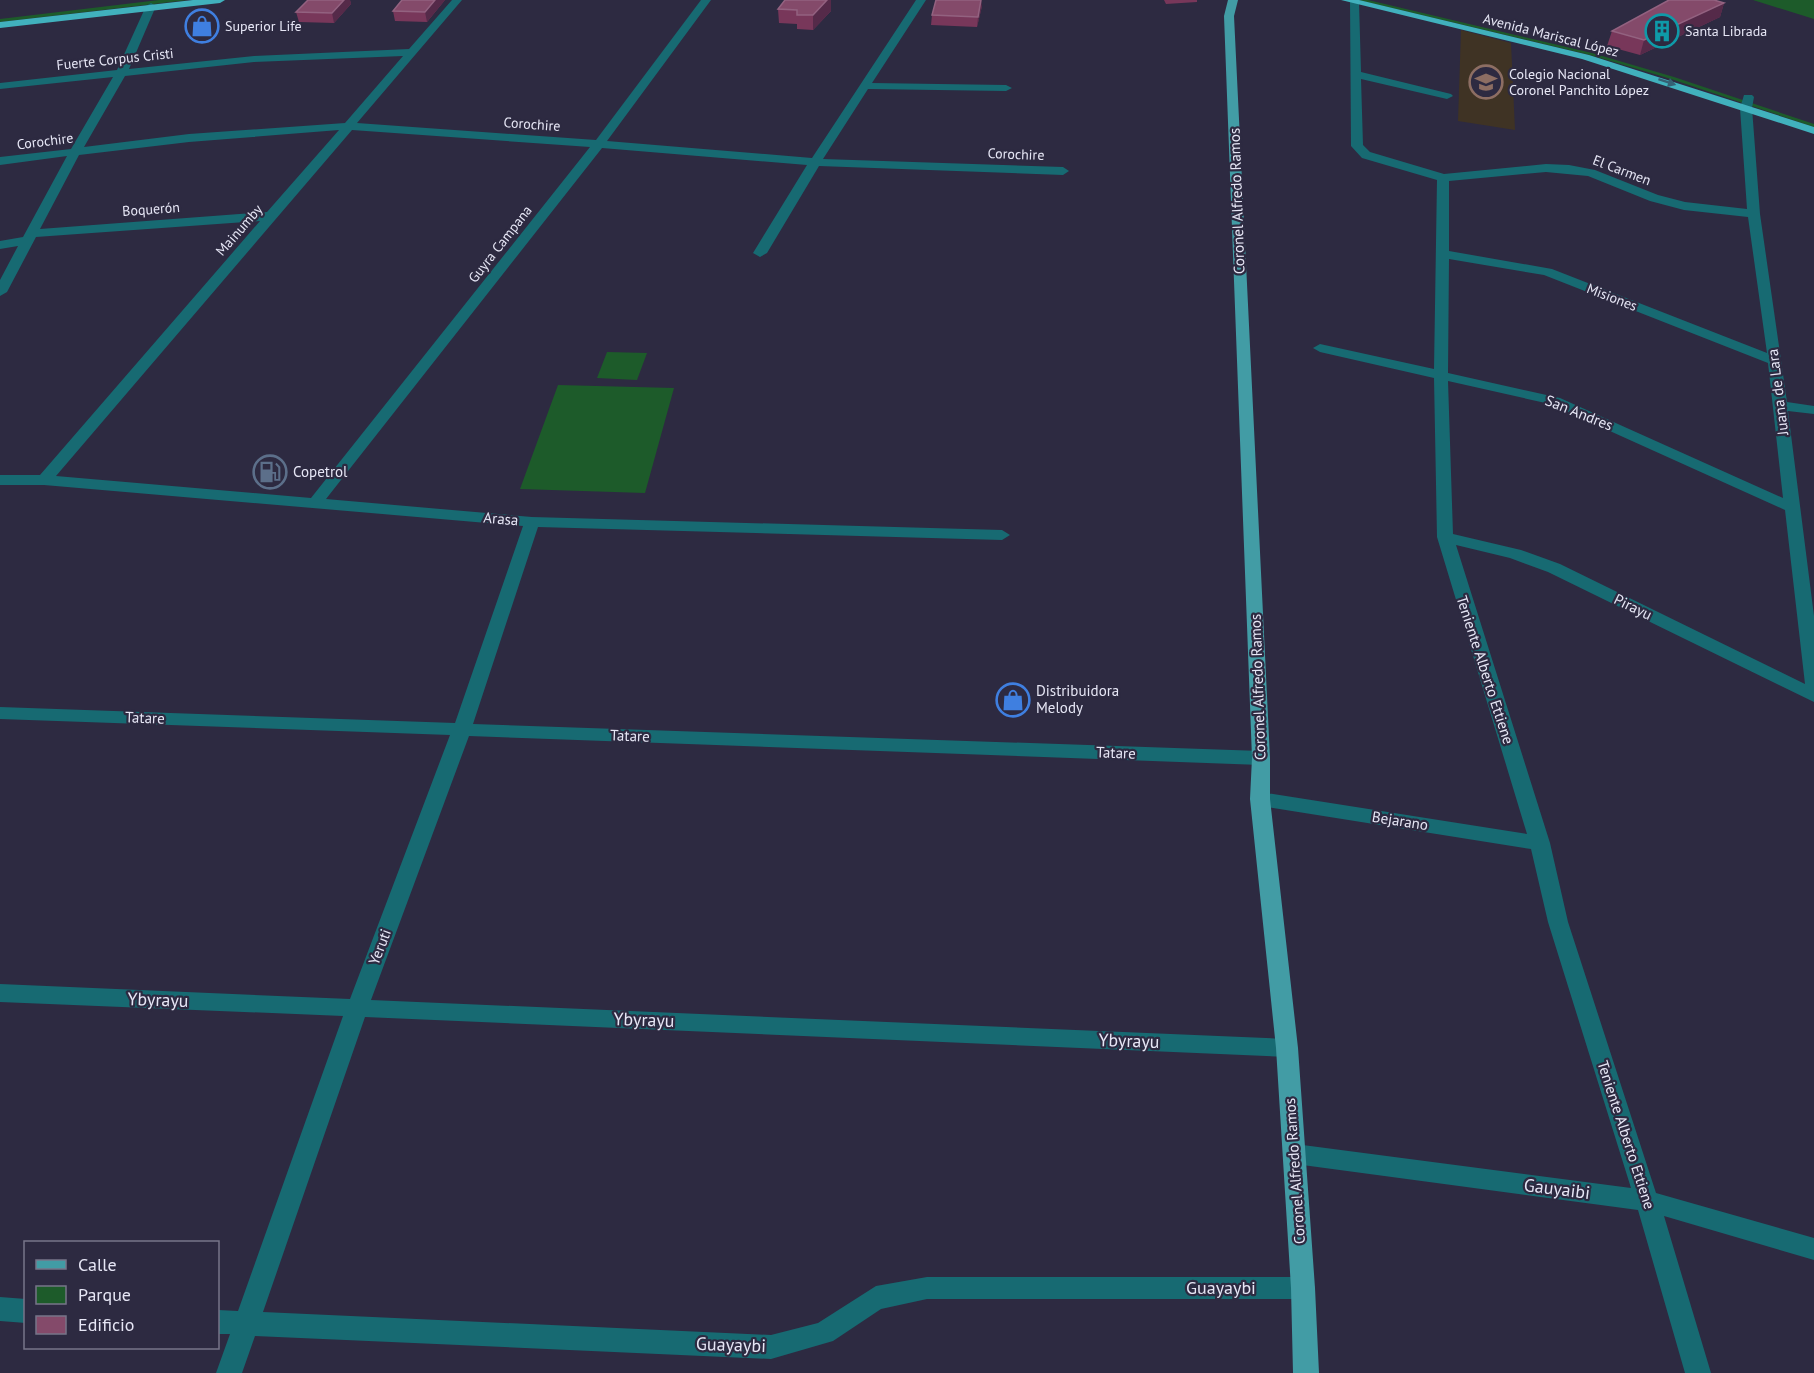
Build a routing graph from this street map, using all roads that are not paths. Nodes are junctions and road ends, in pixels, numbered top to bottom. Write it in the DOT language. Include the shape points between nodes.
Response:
graph roads {
  1 [pos="132,0"];
  2 [pos="220,0"];
  3 [pos="457,0"];
  4 [pos="706,0"];
  5 [pos="921,0"];
  6 [pos="1233,0"];
  7 [pos="1383,0"];
  8 [pos="1350,1"];
  9 [pos="151,6"];
  10 [pos="0,16"];
  11 [pos="0,25"];
  12 [pos="412,52"];
  13 [pos="122,72"];
  14 [pos="1354,74"];
  15 [pos="1705,83"];
  16 [pos="0,86"];
  17 [pos="866,86"];
  18 [pos="1006,88"];
  19 [pos="1447,96"];
  20 [pos="1744,99"];
  21 [pos="1814,120"];
  22 [pos="348,126"];
  23 [pos="1814,131"];
  24 [pos="598,144"];
  25 [pos="75,152"];
  26 [pos="0,161"];
  27 [pos="815,162"];
  28 [pos="1063,171"];
  29 [pos="1443,178"];
  30 [pos="1754,214"];
  31 [pos="272,216"];
  32 [pos="30,237"];
  33 [pos="0,245"];
  34 [pos="760,253"];
  35 [pos="1443,254"];
  36 [pos="0,292"];
  37 [pos="1320,348"];
  38 [pos="1775,361"];
  39 [pos="1441,376"];
  40 [pos="1779,405"];
  41 [pos="1814,410"];
  42 [pos="0,480"];
  43 [pos="44,480"];
  44 [pos="315,503"];
  45 [pos="1791,507"];
  46 [pos="532,522"];
  47 [pos="1002,535"];
  48 [pos="1445,537"];
  49 [pos="1814,688"];
  50 [pos="1814,696"];
  51 [pos="0,713"];
  52 [pos="462,729"];
  53 [pos="1261,758"];
  54 [pos="1260,800"];
  55 [pos="1540,843"];
  56 [pos="0,993"];
  57 [pos="357,1008"];
  58 [pos="1287,1048"];
  59 [pos="1294,1154"];
  60 [pos="1647,1201"];
  61 [pos="1814,1249"];
  62 [pos="1303,1288"];
  63 [pos="0,1310"];
  64 [pos="24,1311"];
  65 [pos="219,1322"];
  66 [pos="245,1324"];
  67 [pos="229,1373"];
  68 [pos="1306,1373"];
  69 [pos="1698,1373"];
  1 -- 10 [label="highway"];
  2 -- 9 [label="highway"];
  3 -- 12 [label="street, Mainumby"];
  4 -- 24 [label="street, Guyra Campana"];
  5 -- 17 [label="street"];
  6 -- 53 [label="main road, Coronel Alfredo Ramos" via="1229,16"];
  7 -- 15 [label="highway, Avenida Mariscal López" via="1592,50"];
  8 -- 14 [label="street"];
  8 -- 20 [label="highway, Avenida Mariscal López, one-way"];
  9 -- 11 [label="highway"];
  9 -- 13 [label="street"];
  12 -- 13 [label="street, Fuerte Corpus Cristi" via="254,59"];
  12 -- 22 [label="street, Mainumby"];
  13 -- 16 [label="street, Fuerte Corpus Cristi"];
  13 -- 25 [label="street"];
  14 -- 19 [label="street"];
  14 -- 29 [label="street" via="1360,151"];
  17 -- 18 [label="street"];
  17 -- 27 [label="street"];
  20 -- 21 [label="highway, Avenida Mariscal López"];
  20 -- 23 [label="highway, Avenida Mariscal López"];
  20 -- 30 [label="street, Juana de Lara"];
  22 -- 24 [label="street, Corochire"];
  22 -- 25 [label="street, Corochire" via="189,138"];
  22 -- 31 [label="street, Mainumby"];
  24 -- 27 [label="street, Corochire"];
  24 -- 44 [label="street, Guyra Campana"];
  25 -- 26 [label="street, Corochire"];
  25 -- 32 [label="street"];
  27 -- 28 [label="street, Corochire"];
  27 -- 34 [label="street"];
  29 -- 30 [label="street, El Carmen" via="1569,169 1684,206"];
  29 -- 35 [label="street, Teniente Alberto Ettiene"];
  30 -- 38 [label="street, Juana de Lara"];
  31 -- 32 [label="street, Boquerón"];
  31 -- 43 [label="street, Mainumby"];
  32 -- 33 [label="street, Boquerón"];
  32 -- 36 [label="street"];
  35 -- 38 [label="street, Misiones" via="1547,272"];
  35 -- 39 [label="street, Teniente Alberto Ettiene"];
  37 -- 39 [label="street, San Andres"];
  38 -- 40 [label="street, Juana de Lara"];
  39 -- 45 [label="street, San Andres" via="1555,400"];
  39 -- 48 [label="street, Teniente Alberto Ettiene"];
  40 -- 41 [label="street"];
  40 -- 45 [label="street, Juana de Lara"];
  42 -- 43 [label="street, Arasa"];
  43 -- 44 [label="street, Arasa"];
  44 -- 46 [label="street, Arasa"];
  45 -- 49 [label="street, Juana de Lara"];
  46 -- 47 [label="street, Arasa"];
  46 -- 52 [label="street, Yeruti"];
  48 -- 50 [label="street, Pirayu" via="1554,568"];
  48 -- 55 [label="street, Teniente Alberto Ettiene"];
  51 -- 52 [label="street, Tatare"];
  52 -- 53 [label="street, Tatare"];
  52 -- 57 [label="street, Yeruti"];
  53 -- 54 [label="main road, Coronel Alfredo Ramos"];
  54 -- 55 [label="street, Bejarano"];
  54 -- 58 [label="main road, Coronel Alfredo Ramos"];
  55 -- 60 [label="street, Teniente Alberto Ettiene" via="1558,922"];
  56 -- 57 [label="street, Ybyrayu"];
  57 -- 58 [label="street, Ybyrayu"];
  57 -- 66 [label="street, Yeruti"];
  58 -- 59 [label="main road, Coronel Alfredo Ramos"];
  59 -- 60 [label="street, Gauyaibi"];
  59 -- 62 [label="main road, Coronel Alfredo Ramos"];
  60 -- 61 [label="street, Gauyaibi"];
  60 -- 69 [label="street, Teniente Alberto Ettiene"];
  62 -- 66 [label="street, Guayaybi" via="927,1288 876,1298 824,1333 771,1347"];
  62 -- 68 [label="main road, Coronel Alfredo Ramos"];
  63 -- 64 [label="street"];
  65 -- 66 [label="street, Guayaybi"];
  66 -- 67 [label="street, Yeruti"];
}
